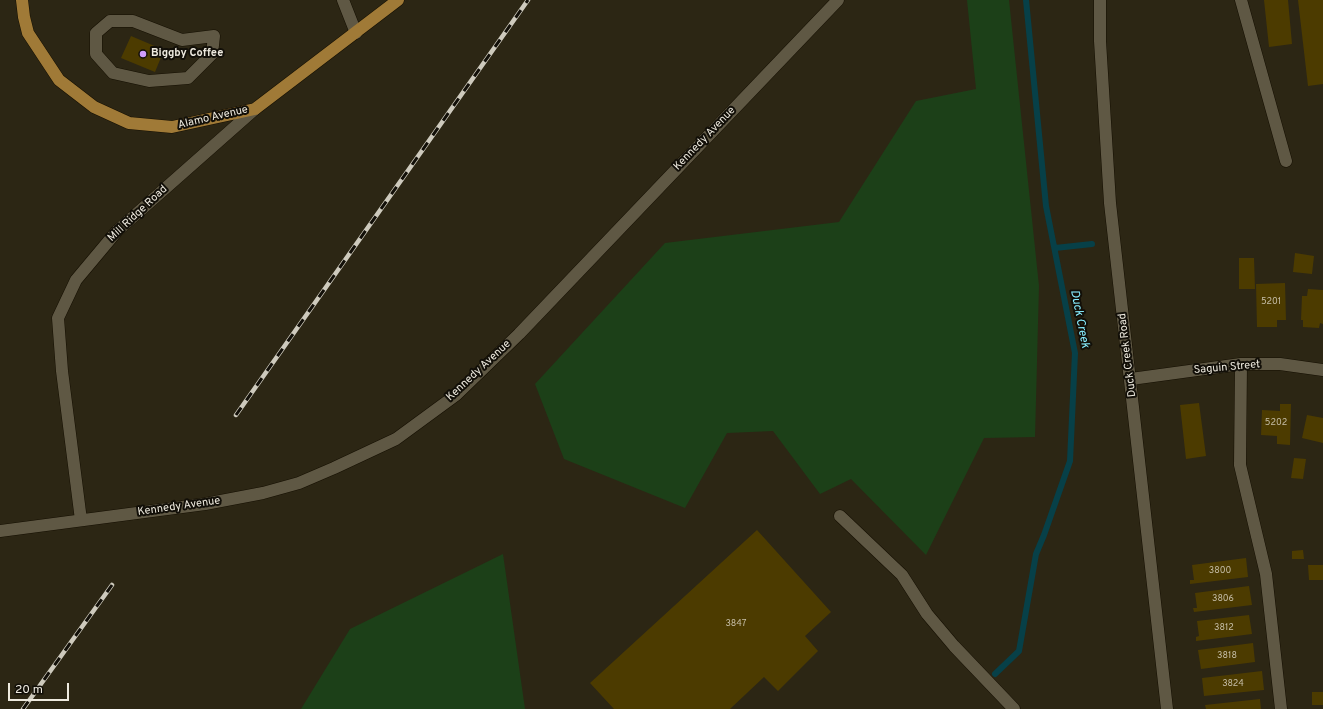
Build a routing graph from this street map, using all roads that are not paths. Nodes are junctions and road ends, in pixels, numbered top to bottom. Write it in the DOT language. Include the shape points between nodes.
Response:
graph roads {
  1 [pos="22,0"];
  2 [pos="343,0"];
  3 [pos="398,0"];
  4 [pos="838,0"];
  5 [pos="1100,0"];
  6 [pos="1241,0"];
  7 [pos="356,33"];
  8 [pos="214,36"];
  9 [pos="254,109"];
  10 [pos="1286,161"];
  11 [pos="1241,364"];
  12 [pos="1323,370"];
  13 [pos="1131,379"];
  14 [pos="840,516"];
  15 [pos="81,520"];
  16 [pos="0,531"];
  17 [pos="1014,709"];
  18 [pos="1167,709"];
  19 [pos="1282,709"];
  1 -- 9 [label="main road, Alamo Avenue" via="28,33 58,80 94,107 129,123 172,127"];
  2 -- 7 [label="street"];
  3 -- 7 [label="main road, Mill Ridge Road"];
  4 -- 15 [label="street, Kennedy Avenue" via="519,334 456,395 396,439 299,483 263,493 205,504"];
  5 -- 13 [label="street, Duck Creek Road" via="1100,41 1110,203"];
  6 -- 10 [label="street"];
  7 -- 9 [label="main road, Mill Ridge Road"];
  8 -- 8 [label="street" via="182,40 133,21 110,21 96,33 96,54 113,73 149,81 188,78 212,54"];
  9 -- 15 [label="street, Mill Ridge Road" via="117,231 76,280 58,318 62,371"];
  11 -- 12 [label="street, Saguin Street" via="1280,364"];
  11 -- 13 [label="street, Saguin Street"];
  11 -- 19 [label="street" via="1240,465 1266,574"];
  13 -- 18 [label="street, Duck Creek Road"];
  14 -- 17 [label="street" via="902,576 927,614"];
  15 -- 16 [label="street, Kennedy Avenue"];
}
